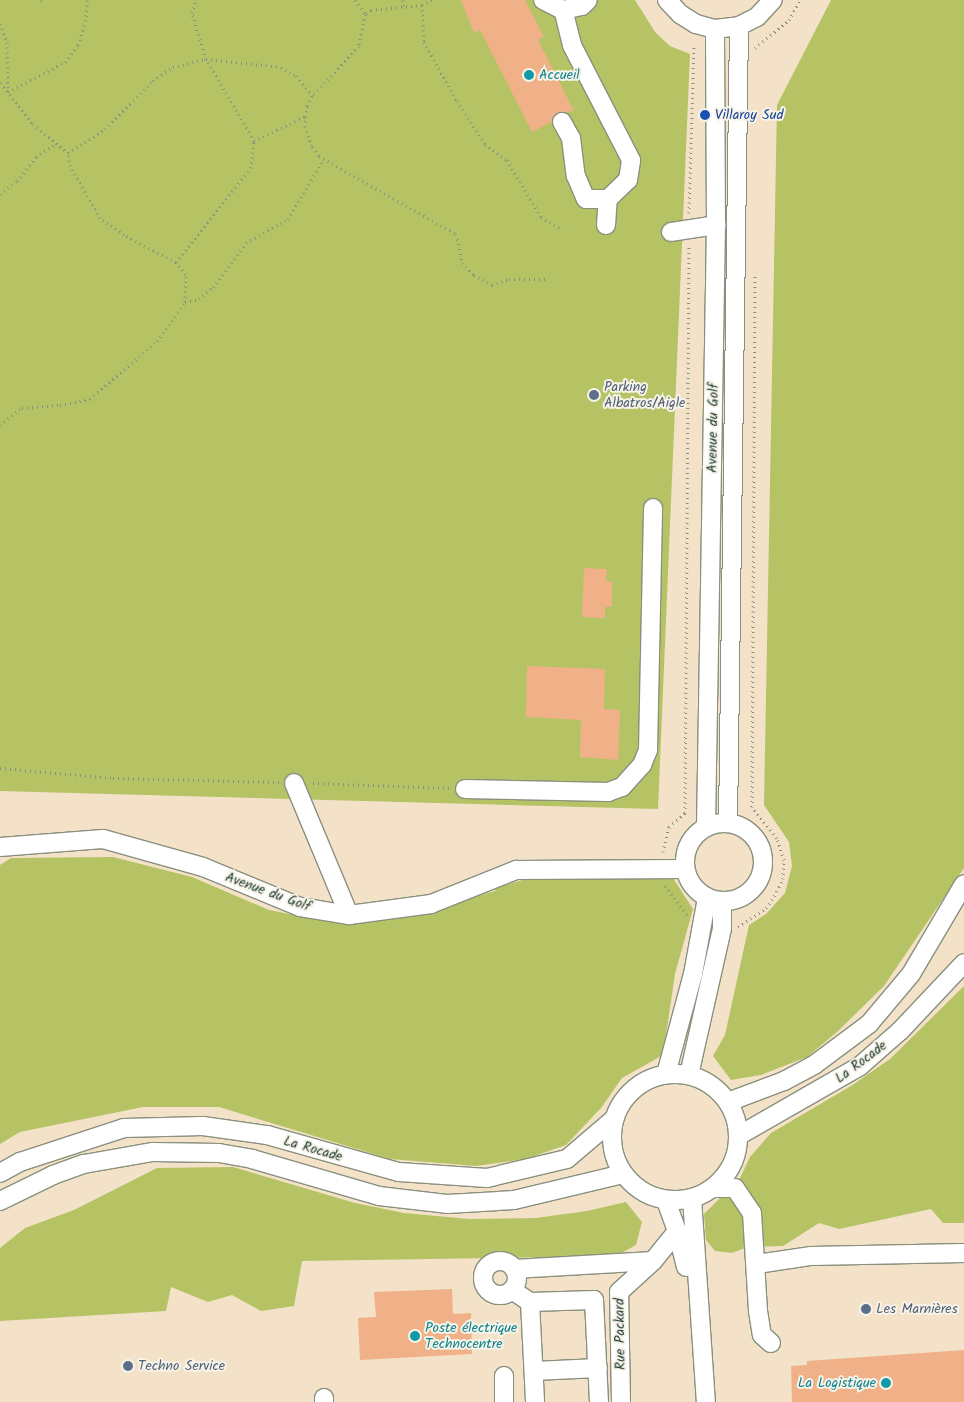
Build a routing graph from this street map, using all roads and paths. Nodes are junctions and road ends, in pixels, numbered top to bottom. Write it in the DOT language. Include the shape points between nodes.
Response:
graph roads {
  1 [pos="87,0"];
  2 [pos="196,0"];
  3 [pos="355,0"];
  4 [pos="403,0"];
  5 [pos="432,0"];
  6 [pos="543,0"];
  7 [pos="588,0"];
  8 [pos="667,0"];
  9 [pos="773,0"];
  10 [pos="800,0"];
  11 [pos="422,5"];
  12 [pos="404,7"];
  13 [pos="563,10"];
  14 [pos="365,14"];
  15 [pos="0,24"];
  16 [pos="740,26"];
  17 [pos="715,28"];
  18 [pos="694,46"];
  19 [pos="757,56"];
  20 [pos="206,59"];
  21 [pos="0,83"];
  22 [pos="8,92"];
  23 [pos="312,96"];
  24 [pos="306,116"];
  25 [pos="562,122"];
  26 [pos="254,141"];
  27 [pos="54,145"];
  28 [pos="68,153"];
  29 [pos="324,159"];
  30 [pos="0,194"];
  31 [pos="608,199"];
  32 [pos="606,225"];
  33 [pos="716,225"];
  34 [pos="689,229"];
  35 [pos="562,230"];
  36 [pos="671,232"];
  37 [pos="176,262"];
  38 [pos="754,263"];
  39 [pos="548,279"];
  40 [pos="185,302"];
  41 [pos="0,425"];
  42 [pos="653,508"];
  43 [pos="0,768"];
  44 [pos="294,783"];
  45 [pos="464,789"];
  46 [pos="693,807"];
  47 [pos="685,813"];
  48 [pos="728,823"];
  49 [pos="706,827"];
  50 [pos="0,847"];
  51 [pos="663,853"];
  52 [pos="685,869"];
  53 [pos="662,880"];
  54 [pos="964,884"];
  55 [pos="715,900"];
  56 [pos="964,902"];
  57 [pos="349,915"];
  58 [pos="694,922"];
  59 [pos="731,931"];
  60 [pos="964,964"];
  61 [pos="911,974"];
  62 [pos="666,1074"];
  63 [pos="689,1075"];
  64 [pos="728,1102"];
  65 [pos="615,1118"];
  66 [pos="738,1136"];
  67 [pos="0,1173"];
  68 [pos="623,1174"];
  69 [pos="712,1188"];
  70 [pos="692,1198"];
  71 [pos="666,1200"];
  72 [pos="0,1201"];
  73 [pos="676,1231"];
  74 [pos="964,1253"];
  75 [pos="653,1260"];
  76 [pos="757,1264"];
  77 [pos="686,1267"];
  78 [pos="514,1268"];
  79 [pos="512,1290"];
  80 [pos="530,1302"];
  81 [pos="771,1343"];
  82 [pos="598,1368"];
  83 [pos="534,1371"];
  84 [pos="504,1376"];
  85 [pos="504,1402"];
  86 [pos="536,1402"];
  87 [pos="599,1402"];
  88 [pos="621,1402"];
  89 [pos="706,1402"];
  1 -- 22 [label="path" via="86,21 78,45 64,62"];
  2 -- 20 [label="path" via="192,13"];
  3 -- 14 [label="path"];
  4 -- 12 [label="path"];
  5 -- 11 [label="path"];
  6 -- 13 [label="street"];
  7 -- 13 [label="street" via="582,6"];
  8 -- 17 [label="street" via="688,19"];
  9 -- 16 [label="street" via="757,17"];
  10 -- 19 [label="path" via="789,20 755,48"];
  11 -- 12 [label="path"];
  11 -- 35 [label="path" via="424,42 457,101 485,144 507,160 541,217"];
  12 -- 14 [label="path" via="371,10"];
  13 -- 31 [label="street" via="572,45 631,160 628,180"];
  14 -- 23 [label="path" via="359,46"];
  15 -- 22 [label="path" via="7,42"];
  16 -- 17 [label="street"];
  16 -- 48 [label="street, Avenue du Golf"];
  17 -- 33 [label="street, Avenue du Golf"];
  18 -- 34 [label="path"];
  20 -- 23 [label="path" via="282,66 296,76"];
  20 -- 26 [label="path"];
  20 -- 28 [label="path" via="173,67 153,81 105,129"];
  21 -- 22 [label="path"];
  22 -- 27 [label="path"];
  23 -- 24 [label="path"];
  24 -- 26 [label="path"];
  24 -- 29 [label="path" via="305,126 312,147"];
  25 -- 31 [label="street" via="571,138 576,176 586,198"];
  26 -- 37 [label="path" via="251,168"];
  27 -- 28 [label="path"];
  27 -- 30 [label="path" via="36,157 17,182"];
  28 -- 37 [label="path" via="74,174 100,218 124,235"];
  29 -- 39 [label="path" via="456,234 462,263 474,276 492,285 509,279"];
  29 -- 40 [label="path" via="288,219 246,242 213,287 198,300"];
  31 -- 32 [label="street"];
  33 -- 34 [label="street"];
  33 -- 49 [label="street, Avenue du Golf"];
  34 -- 36 [label="street"];
  34 -- 47 [label="path"];
  37 -- 40 [label="path" via="186,274"];
  38 -- 59 [label="path" via="756,448 752,806 777,838 784,860 783,879 766,908"];
  40 -- 41 [label="path" via="157,341 90,399 22,408"];
  42 -- 45 [label="street" via="648,750 642,765 627,783 608,792"];
  43 -- 44 [label="path" via="112,778"];
  44 -- 45 [label="path"];
  44 -- 57 [label="street"];
  46 -- 47 [label="path"];
  47 -- 51 [label="path" via="669,827"];
  48 -- 49 [label="street"];
  48 -- 55 [label="street" via="742,827 753,836 763,855 762,869 749,892 737,899"];
  49 -- 52 [label="street" via="693,838 685,855"];
  50 -- 57 [label="street, Avenue du Golf" via="103,839 203,867 300,907"];
  52 -- 55 [label="street" via="690,882"];
  52 -- 57 [label="street, Avenue du Golf" via="516,870 431,904"];
  53 -- 58 [label="path" via="682,912"];
  54 -- 61 [label="street, La Rocade"];
  55 -- 62 [label="street"];
  55 -- 63 [label="street" via="720,938"];
  56 -- 61 [label="street, La Rocade"];
  60 -- 66 [label="street, La Rocade" via="900,1031 860,1066"];
  61 -- 64 [label="street, La Rocade" via="869,1024 842,1046 784,1081"];
  62 -- 63 [label="street"];
  62 -- 65 [label="street" via="634,1089"];
  63 -- 64 [label="street" via="718,1090"];
  64 -- 66 [label="street" via="736,1118"];
  65 -- 67 [label="street, La Rocade" via="567,1160 487,1178 399,1172 267,1135 203,1126 124,1128 20,1162"];
  65 -- 68 [label="street" via="612,1137 614,1157"];
  66 -- 69 [label="street" via="736,1154 729,1170"];
  68 -- 71 [label="street" via="642,1191"];
  68 -- 72 [label="street, La Rocade" via="514,1200 447,1204 379,1196 252,1158 219,1153 153,1152 84,1164"];
  69 -- 70 [label="street"];
  69 -- 76 [label="street" via="735,1188 752,1213"];
  70 -- 71 [label="street"];
  70 -- 89 [label="street"];
  71 -- 73 [label="street"];
  73 -- 75 [label="street, Rue Packard"];
  73 -- 77 [label="street"];
  74 -- 76 [label="street" via="811,1256"];
  75 -- 78 [label="street"];
  75 -- 88 [label="street, Rue Packard" via="619,1292"];
  76 -- 81 [label="street" via="762,1335"];
  78 -- 79 [label="street" via="516,1283"];
  78 -- 79 [label="street" via="499,1260 489,1265 483,1275 486,1287 492,1293 504,1294"];
  79 -- 80 [label="street"];
  80 -- 82 [label="street" via="594,1300"];
  80 -- 83 [label="street"];
  82 -- 83 [label="street"];
  82 -- 87 [label="street"];
  83 -- 86 [label="street"];
  84 -- 85 [label="street"];
}
